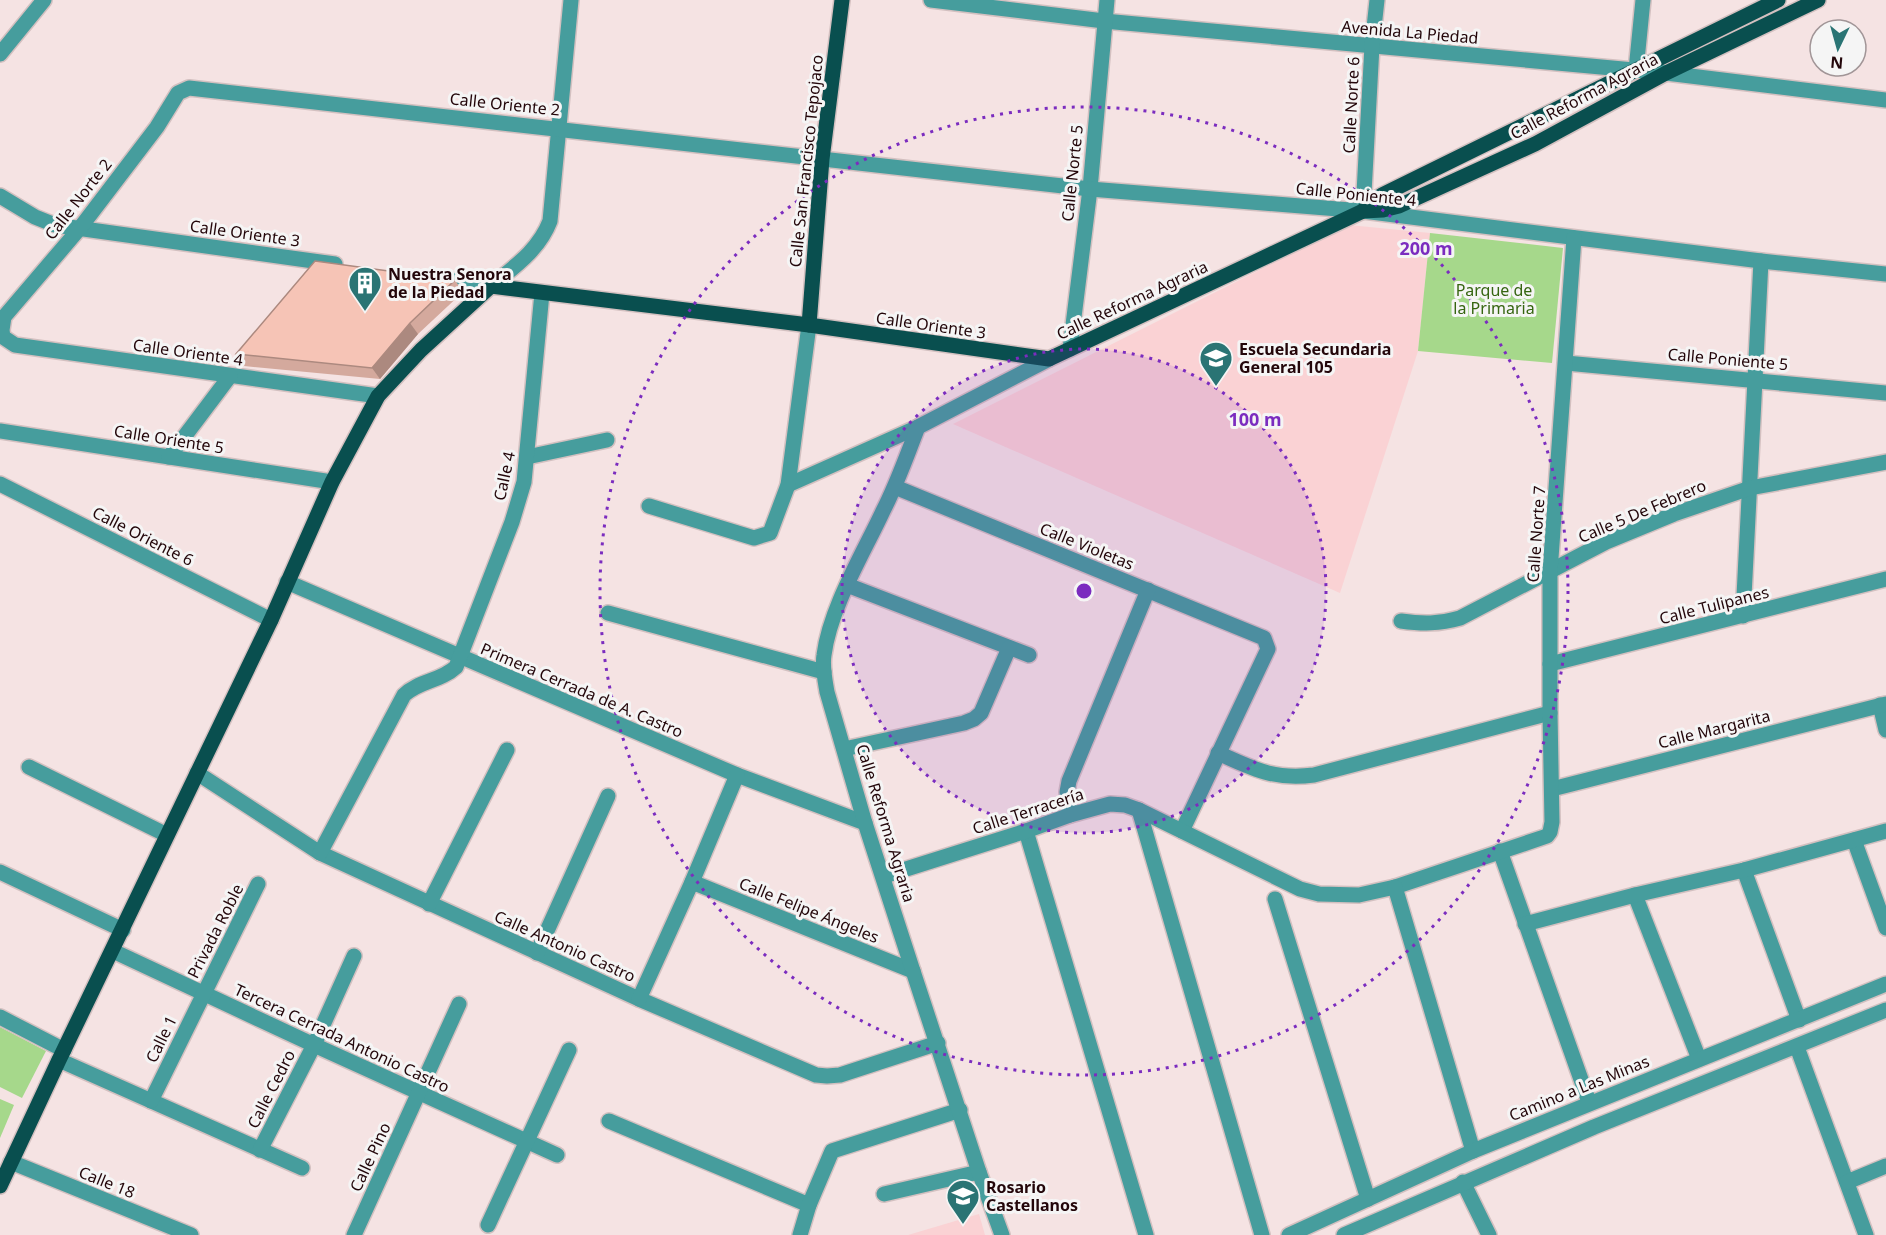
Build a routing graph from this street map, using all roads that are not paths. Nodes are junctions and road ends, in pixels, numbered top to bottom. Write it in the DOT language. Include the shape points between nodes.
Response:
graph roads {
  1 [pos="44,0"];
  2 [pos="571,0"];
  3 [pos="842,0"];
  4 [pos="931,0"];
  5 [pos="1107,0"];
  6 [pos="1377,0"];
  7 [pos="1643,0"];
  8 [pos="1778,0"];
  9 [pos="1818,0"];
  10 [pos="1104,21"];
  11 [pos="1372,46"];
  12 [pos="0,54"];
  13 [pos="1636,70"];
  14 [pos="1666,73"];
  15 [pos="184,90"];
  16 [pos="1886,100"];
  17 [pos="559,128"];
  18 [pos="822,159"];
  19 [pos="1090,189"];
  20 [pos="0,196"];
  21 [pos="1363,212"];
  22 [pos="80,228"];
  23 [pos="1574,238"];
  24 [pos="1761,261"];
  25 [pos="350,266"];
  26 [pos="1886,274"];
  27 [pos="421,276"];
  28 [pos="491,286"];
  29 [pos="542,293"];
  30 [pos="809,326"];
  31 [pos="2,330"];
  32 [pos="1070,349"];
  33 [pos="1049,359"];
  34 [pos="1566,363"];
  35 [pos="230,376"];
  36 [pos="1755,379"];
  37 [pos="1886,393"];
  38 [pos="378,396"];
  39 [pos="918,427"];
  40 [pos="0,430"];
  41 [pos="607,440"];
  42 [pos="169,457"];
  43 [pos="527,457"];
  44 [pos="1886,462"];
  45 [pos="332,482"];
  46 [pos="0,484"];
  47 [pos="788,485"];
  48 [pos="895,487"];
  49 [pos="1750,488"];
  50 [pos="649,506"];
  51 [pos="1550,572"];
  52 [pos="1886,579"];
  53 [pos="287,582"];
  54 [pos="847,585"];
  55 [pos="1148,590"];
  56 [pos="608,613"];
  57 [pos="1743,616"];
  58 [pos="271,620"];
  59 [pos="1401,621"];
  60 [pos="1009,648"];
  61 [pos="1029,655"];
  62 [pos="459,657"];
  63 [pos="1550,664"];
  64 [pos="824,672"];
  65 [pos="1883,704"];
  66 [pos="1550,713"];
  67 [pos="1886,730"];
  68 [pos="844,749"];
  69 [pos="507,750"];
  70 [pos="1218,753"];
  71 [pos="29,767"];
  72 [pos="197,773"];
  73 [pos="737,775"];
  74 [pos="1552,789"];
  75 [pos="608,796"];
  76 [pos="1139,810"];
  77 [pos="1070,814"];
  78 [pos="865,823"];
  79 [pos="1026,831"];
  80 [pos="1182,831"];
  81 [pos="1886,831"];
  82 [pos="1550,832"];
  83 [pos="167,835"];
  84 [pos="1854,840"];
  85 [pos="1500,851"];
  86 [pos="320,853"];
  87 [pos="1744,870"];
  88 [pos="0,872"];
  89 [pos="884,876"];
  90 [pos="692,882"];
  91 [pos="258,884"];
  92 [pos="1395,887"];
  93 [pos="1635,895"];
  94 [pos="1275,899"];
  95 [pos="429,904"];
  96 [pos="1525,924"];
  97 [pos="1886,928"];
  98 [pos="123,930"];
  99 [pos="113,951"];
  100 [pos="537,952"];
  101 [pos="354,956"];
  102 [pos="913,971"];
  103 [pos="1886,984"];
  104 [pos="204,994"];
  105 [pos="639,999"];
  106 [pos="459,1004"];
  107 [pos="1886,1010"];
  108 [pos="0,1017"];
  109 [pos="1799,1020"];
  110 [pos="938,1043"];
  111 [pos="314,1045"];
  112 [pos="1797,1047"];
  113 [pos="569,1050"];
  114 [pos="61,1055"];
  115 [pos="1699,1059"];
  116 [pos="420,1094"];
  117 [pos="151,1101"];
  118 [pos="1589,1102"];
  119 [pos="960,1110"];
  120 [pos="609,1121"];
  121 [pos="525,1141"];
  122 [pos="260,1150"];
  123 [pos="1473,1151"];
  124 [pos="557,1155"];
  125 [pos="11,1162"];
  126 [pos="1886,1166"];
  127 [pos="302,1168"];
  128 [pos="979,1172"];
  129 [pos="1463,1182"];
  130 [pos="1847,1182"];
  131 [pos="0,1186"];
  132 [pos="884,1194"];
  133 [pos="1368,1199"];
  134 [pos="809,1205"];
  135 [pos="488,1225"];
  136 [pos="191,1235"];
  137 [pos="354,1235"];
  138 [pos="800,1235"];
  139 [pos="1002,1235"];
  140 [pos="1146,1235"];
  141 [pos="1262,1235"];
  142 [pos="1289,1235"];
  143 [pos="1344,1235"];
  144 [pos="1489,1235"];
  145 [pos="1866,1235"];
  1 -- 12 [label="street"];
  2 -- 17 [label="street"];
  3 -- 18 [label="main road, Calle San Francisco Tepojaco"];
  4 -- 10 [label="street, Avenida La Piedad"];
  5 -- 10 [label="street, Calle Norte 5"];
  6 -- 11 [label="street, Calle Norte 6"];
  7 -- 13 [label="street"];
  8 -- 13 [label="main road, Calle Reforma Agraria"];
  9 -- 14 [label="main road, Calle Reforma Agraria"];
  10 -- 11 [label="street, Avenida La Piedad"];
  10 -- 19 [label="street, Calle Norte 5"];
  11 -- 13 [label="street, Avenida La Piedad"];
  11 -- 21 [label="street, Calle Norte 6"];
  13 -- 14 [label="street, Avenida La Piedad"];
  13 -- 21 [label="main road, Calle Reforma Agraria" via="1382,195"];
  14 -- 16 [label="street, Avenida La Piedad"];
  14 -- 21 [label="main road, Calle Reforma Agraria" via="1535,144 1410,201"];
  15 -- 17 [label="street, Calle Oriente 2" via="195,88"];
  15 -- 22 [label="street, Calle Norte 2"];
  17 -- 18 [label="street, Calle Oriente 2"];
  17 -- 28 [label="street" via="546,231 536,248"];
  18 -- 19 [label="street, Calle Poniente 4"];
  18 -- 30 [label="main road, Calle San Francisco Tepojaco"];
  19 -- 21 [label="street, Calle Poniente 4"];
  19 -- 32 [label="street, Calle Norte 5"];
  20 -- 22 [label="street, Calle Oriente 3" via="55,225"];
  21 -- 23 [label="street, Calle Poniente 4"];
  21 -- 32 [label="main road, Calle Reforma Agraria"];
  22 -- 25 [label="street, Calle Oriente 3"];
  22 -- 31 [label="street, Calle Norte 2" via="4,317"];
  23 -- 24 [label="street, Calle Poniente 4"];
  23 -- 34 [label="street, Calle Norte 7"];
  24 -- 26 [label="street, Calle Poniente 4"];
  24 -- 36 [label="street"];
  27 -- 28 [label="street"];
  28 -- 29 [label="main road, Calle Oriente 3"];
  28 -- 38 [label="main road"];
  29 -- 30 [label="main road, Calle Oriente 3"];
  29 -- 43 [label="street, Calle 4"];
  30 -- 33 [label="main road, Calle Oriente 3"];
  30 -- 47 [label="street"];
  31 -- 35 [label="street, Calle Oriente 4" via="3,337 15,345"];
  32 -- 33 [label="main road, Calle Reforma Agraria"];
  33 -- 39 [label="street, Calle Reforma Agraria"];
  34 -- 36 [label="street, Calle Poniente 5"];
  34 -- 51 [label="street, Calle Norte 7"];
  35 -- 38 [label="street, Calle Oriente 4"];
  35 -- 42 [label="street"];
  36 -- 37 [label="street, Calle Poniente 5"];
  36 -- 49 [label="street"];
  38 -- 45 [label="main road"];
  39 -- 47 [label="street, Calle Reforma Agraria"];
  39 -- 48 [label="street, Calle Reforma Agraria"];
  40 -- 42 [label="street, Calle Oriente 5"];
  41 -- 43 [label="street"];
  42 -- 45 [label="street, Calle Oriente 5"];
  43 -- 62 [label="street, Calle 4" via="512,522"];
  44 -- 49 [label="street, Calle 5 De Febrero"];
  45 -- 53 [label="main road"];
  46 -- 58 [label="street, Calle Oriente 6"];
  47 -- 50 [label="street" via="773,528 761,537"];
  48 -- 54 [label="street, Calle Reforma Agraria"];
  48 -- 55 [label="street, Calle Violetas"];
  49 -- 51 [label="street, Calle 5 De Febrero" via="1616,538"];
  49 -- 57 [label="street"];
  51 -- 59 [label="street, Calle 5 De Febrero" via="1460,618 1426,624"];
  51 -- 63 [label="street, Calle Norte 7"];
  52 -- 57 [label="street, Calle Tulipanes"];
  53 -- 58 [label="main road"];
  53 -- 62 [label="street, Primera Cerrada de A. Castro"];
  54 -- 60 [label="street"];
  54 -- 64 [label="street, Calle Reforma Agraria" via="830,628"];
  55 -- 70 [label="street, Calle Violetas" via="1264,638 1268,649"];
  55 -- 77 [label="street" via="1069,781"];
  56 -- 64 [label="street"];
  57 -- 63 [label="street, Calle Tulipanes"];
  58 -- 72 [label="main road"];
  60 -- 61 [label="street"];
  60 -- 68 [label="street" via="981,713 974,719"];
  62 -- 73 [label="street, Primera Cerrada de A. Castro"];
  62 -- 86 [label="street" via="449,673 409,689 404,695"];
  63 -- 66 [label="street, Calle Norte 7"];
  64 -- 68 [label="street, Calle Reforma Agraria"];
  65 -- 67 [label="street"];
  65 -- 74 [label="street, Calle Margarita"];
  66 -- 70 [label="street" via="1294,778 1273,776"];
  66 -- 74 [label="street, Calle Norte 7"];
  68 -- 78 [label="street, Calle Reforma Agraria"];
  69 -- 95 [label="street"];
  70 -- 80 [label="street"];
  71 -- 83 [label="street"];
  72 -- 83 [label="main road"];
  72 -- 86 [label="street, Calle Antonio Castro"];
  73 -- 78 [label="street, Primera Cerrada de A. Castro"];
  73 -- 90 [label="street"];
  74 -- 82 [label="street, Calle Norte 7"];
  75 -- 100 [label="street"];
  76 -- 77 [label="street, Calle Terracería" via="1110,804"];
  76 -- 80 [label="street, Calle Terracería"];
  76 -- 141 [label="street"];
  77 -- 79 [label="street, Calle Terracería"];
  78 -- 89 [label="street, Calle Reforma Agraria"];
  79 -- 89 [label="street, Calle Terracería"];
  79 -- 140 [label="street"];
  80 -- 92 [label="street, Calle Terracería" via="1300,889 1318,894 1359,895"];
  81 -- 84 [label="street"];
  82 -- 85 [label="street, Calle Terracería"];
  83 -- 98 [label="main road"];
  84 -- 87 [label="street"];
  84 -- 97 [label="street"];
  85 -- 92 [label="street, Calle Terracería"];
  85 -- 96 [label="street"];
  86 -- 95 [label="street, Calle Antonio Castro"];
  87 -- 93 [label="street"];
  87 -- 109 [label="street"];
  88 -- 98 [label="street"];
  89 -- 102 [label="street, Calle Reforma Agraria"];
  90 -- 102 [label="street, Calle Felipe Ángeles"];
  90 -- 105 [label="street"];
  91 -- 104 [label="street, Privada Roble"];
  92 -- 123 [label="street"];
  93 -- 96 [label="street"];
  93 -- 115 [label="street"];
  94 -- 133 [label="street"];
  95 -- 100 [label="street, Calle Antonio Castro"];
  96 -- 118 [label="street"];
  98 -- 99 [label="main road"];
  99 -- 104 [label="street, Tercera Cerrada Antonio Castro"];
  99 -- 114 [label="main road"];
  100 -- 105 [label="street, Calle Antonio Castro"];
  101 -- 111 [label="street, Calle Cedro"];
  102 -- 110 [label="street, Calle Reforma Agraria"];
  103 -- 109 [label="street, Camino a Las Minas"];
  104 -- 111 [label="street, Tercera Cerrada Antonio Castro"];
  104 -- 117 [label="street, Calle 1"];
  105 -- 110 [label="street, Calle Antonio Castro" via="816,1075 840,1075"];
  106 -- 116 [label="street, Calle Pino"];
  107 -- 112 [label="street"];
  108 -- 114 [label="street"];
  109 -- 115 [label="street, Camino a Las Minas"];
  110 -- 119 [label="street, Calle Reforma Agraria"];
  111 -- 116 [label="street, Tercera Cerrada Antonio Castro"];
  111 -- 122 [label="street, Calle Cedro"];
  112 -- 129 [label="street"];
  112 -- 130 [label="street"];
  113 -- 121 [label="street"];
  114 -- 117 [label="street"];
  114 -- 125 [label="main road"];
  115 -- 118 [label="street, Camino a Las Minas"];
  116 -- 121 [label="street, Tercera Cerrada Antonio Castro"];
  116 -- 137 [label="street, Calle Pino"];
  117 -- 122 [label="street"];
  118 -- 123 [label="street, Camino a Las Minas"];
  119 -- 128 [label="street, Calle Reforma Agraria"];
  119 -- 134 [label="street" via="832,1151"];
  120 -- 134 [label="street"];
  121 -- 124 [label="street, Tercera Cerrada Antonio Castro"];
  121 -- 135 [label="street"];
  122 -- 127 [label="street"];
  123 -- 133 [label="street, Camino a Las Minas"];
  125 -- 131 [label="main road"];
  125 -- 136 [label="street, Calle 18"];
  126 -- 130 [label="street"];
  128 -- 132 [label="street"];
  128 -- 139 [label="street, Calle Reforma Agraria"];
  129 -- 143 [label="street"];
  129 -- 144 [label="street"];
  130 -- 145 [label="street"];
  133 -- 142 [label="street, Camino a Las Minas"];
  134 -- 138 [label="street"];
}
